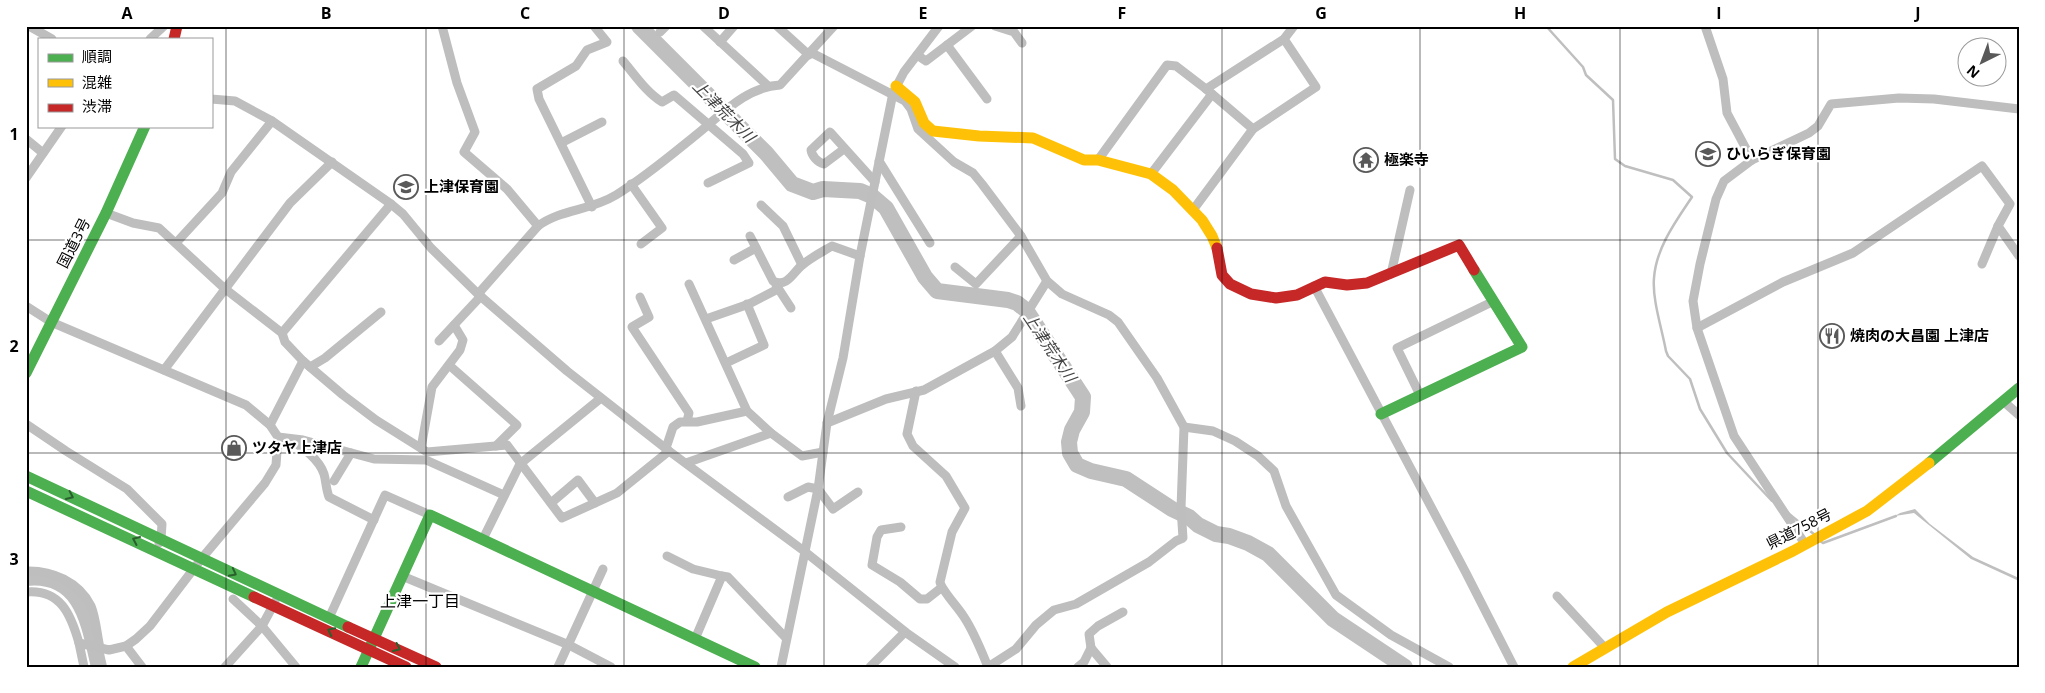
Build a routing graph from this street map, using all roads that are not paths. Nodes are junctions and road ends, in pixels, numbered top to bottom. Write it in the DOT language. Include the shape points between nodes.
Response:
graph roads {
  1 [pos="29,26"];
  2 [pos="164,26"];
  3 [pos="442,26"];
  4 [pos="594,26"];
  5 [pos="703,26"];
  6 [pos="734,26"];
  7 [pos="777,26"];
  8 [pos="939,26"];
  9 [pos="972,26"];
  10 [pos="995,26"];
  11 [pos="1294,26"];
  12 [pos="1704,26"];
  13 [pos="829,28"];
  14 [pos="50,38"];
  15 [pos="151,38"];
  16 [pos="1284,39"];
  17 [pos="720,42"];
  18 [pos="1022,43"];
  19 [pos="947,45"];
  20 [pos="810,54"];
  21 [pos="917,55"];
  22 [pos="623,61"];
  23 [pos="767,85"];
  24 [pos="894,90"];
  25 [pos="1209,92"];
  26 [pos="212,99"];
  27 [pos="987,99"];
  28 [pos="2019,109"];
  29 [pos="272,121"];
  30 [pos="602,122"];
  31 [pos="709,125"];
  32 [pos="61,128"];
  33 [pos="144,128"];
  34 [pos="1253,129"];
  35 [pos="26,139"];
  36 [pos="561,143"];
  37 [pos="844,149"];
  38 [pos="43,153"];
  39 [pos="1098,160"];
  40 [pos="1752,160"];
  41 [pos="879,161"];
  42 [pos="332,162"];
  43 [pos="1151,174"];
  44 [pos="26,178"];
  45 [pos="875,182"];
  46 [pos="708,183"];
  47 [pos="632,184"];
  48 [pos="1410,190"];
  49 [pos="391,204"];
  50 [pos="761,205"];
  51 [pos="592,207"];
  52 [pos="1193,210"];
  53 [pos="106,213"];
  54 [pos="538,226"];
  55 [pos="1998,226"];
  56 [pos="750,236"];
  57 [pos="1021,236"];
  58 [pos="176,243"];
  59 [pos="930,243"];
  60 [pos="641,244"];
  61 [pos="756,248"];
  62 [pos="860,256"];
  63 [pos="2019,256"];
  64 [pos="734,260"];
  65 [pos="1982,264"];
  66 [pos="802,265"];
  67 [pos="955,267"];
  68 [pos="1391,274"];
  69 [pos="1047,281"];
  70 [pos="688,284"];
  71 [pos="777,286"];
  72 [pos="1314,286"];
  73 [pos="224,288"];
  74 [pos="479,295"];
  75 [pos="640,297"];
  76 [pos="1494,300"];
  77 [pos="747,304"];
  78 [pos="26,306"];
  79 [pos="791,308"];
  80 [pos="381,312"];
  81 [pos="706,319"];
  82 [pos="51,322"];
  83 [pos="454,326"];
  84 [pos="1697,328"];
  85 [pos="282,333"];
  86 [pos="439,341"];
  87 [pos="995,351"];
  88 [pos="303,361"];
  89 [pos="726,363"];
  90 [pos="449,365"];
  91 [pos="310,367"];
  92 [pos="164,370"];
  93 [pos="26,372"];
  94 [pos="2019,388"];
  95 [pos="916,391"];
  96 [pos="1420,396"];
  97 [pos="601,398"];
  98 [pos="2003,401"];
  99 [pos="1021,406"];
  100 [pos="747,412"];
  101 [pos="1381,414"];
  102 [pos="2019,415"];
  103 [pos="687,421"];
  104 [pos="827,423"];
  105 [pos="26,424"];
  106 [pos="270,425"];
  107 [pos="1184,427"];
  108 [pos="771,433"];
  109 [pos="278,436"];
  110 [pos="289,438"];
  111 [pos="496,446"];
  112 [pos="667,449"];
  113 [pos="823,452"];
  114 [pos="351,453"];
  115 [pos="425,453"];
  116 [pos="686,463"];
  117 [pos="520,464"];
  118 [pos="26,476"];
  119 [pos="334,481"];
  120 [pos="818,489"];
  121 [pos="26,491"];
  122 [pos="858,492"];
  123 [pos="504,494"];
  124 [pos="788,498"];
  125 [pos="550,503"];
  126 [pos="595,503"];
  127 [pos="430,515"];
  128 [pos="374,520"];
  129 [pos="901,527"];
  130 [pos="483,539"];
  131 [pos="159,544"];
  132 [pos="1805,544"];
  133 [pos="804,552"];
  134 [pos="667,556"];
  135 [pos="202,558"];
  136 [pos="195,568"];
  137 [pos="603,569"];
  138 [pos="26,572"];
  139 [pos="402,576"];
  140 [pos="722,576"];
  141 [pos="941,588"];
  142 [pos="592,591"];
  143 [pos="26,592"];
  144 [pos="1557,596"];
  145 [pos="233,599"];
  146 [pos="276,600"];
  147 [pos="1123,612"];
  148 [pos="329,618"];
  149 [pos="262,626"];
  150 [pos="905,632"];
  151 [pos="375,638"];
  152 [pos="786,638"];
  153 [pos="695,639"];
  154 [pos="79,643"];
  155 [pos="568,645"];
  156 [pos="126,646"];
  157 [pos="100,648"];
  158 [pos="1091,648"];
  159 [pos="1605,648"];
  160 [pos="368,649"];
  161 [pos="84,667"];
  162 [pos="142,667"];
  163 [pos="225,667"];
  164 [pos="296,667"];
  165 [pos="361,667"];
  166 [pos="406,667"];
  167 [pos="436,667"];
  168 [pos="558,667"];
  169 [pos="611,667"];
  170 [pos="755,667"];
  171 [pos="781,667"];
  172 [pos="870,667"];
  173 [pos="955,667"];
  174 [pos="988,667"];
  175 [pos="1078,667"];
  176 [pos="1107,667"];
  177 [pos="1449,667"];
  178 [pos="1514,667"];
  179 [pos="1573,667"];
  1 -- 14 [label="street"];
  2 -- 15 [label="street"];
  3 -- 54 [label="street" via="457,83 475,132 464,152 507,189"];
  4 -- 36 [label="street" via="607,42 587,50 576,66 537,89"];
  5 -- 17 [label="street"];
  6 -- 17 [label="street"];
  7 -- 20 [label="street"];
  8 -- 21 [label="street"];
  9 -- 19 [label="street"];
  10 -- 18 [label="street" via="1014,32"];
  11 -- 16 [label="street"];
  12 -- 40 [label="street" via="1723,79 1727,113"];
  13 -- 20 [label="street"];
  16 -- 25 [label="street"];
  16 -- 34 [label="street" via="1316,87"];
  17 -- 23 [label="street"];
  19 -- 21 [label="street" via="926,61"];
  19 -- 27 [label="street"];
  20 -- 23 [label="street" via="780,85"];
  20 -- 24 [label="street"];
  21 -- 24 [label="street"];
  22 -- 31 [label="street" via="655,97 662,102 674,95"];
  23 -- 31 [label="street" via="735,103"];
  24 -- 39 [label="main road" via="912,98 926,128 933,131 1033,138 1084,160"];
  24 -- 41 [label="street"];
  24 -- 57 [label="street" via="908,105 918,129 954,162 973,173"];
  25 -- 34 [label="street"];
  25 -- 39 [label="street" via="1176,66 1167,65"];
  25 -- 43 [label="street"];
  26 -- 29 [label="street" via="235,101"];
  28 -- 40 [label="street" via="1899,98 1831,104 1818,126 1809,133"];
  29 -- 42 [label="street"];
  29 -- 58 [label="street" via="231,172 222,193"];
  30 -- 36 [label="street"];
  31 -- 46 [label="street" via="744,154 749,163"];
  31 -- 47 [label="street"];
  32 -- 38 [label="street"];
  33 -- 53 [label="main road, 国道3号"];
  34 -- 52 [label="street"];
  35 -- 38 [label="street"];
  36 -- 51 [label="street"];
  37 -- 45 [label="street"];
  38 -- 44 [label="street"];
  39 -- 43 [label="main road"];
  40 -- 84 [label="street" via="1724,181 1716,199 1693,301"];
  41 -- 45 [label="street"];
  41 -- 59 [label="street"];
  42 -- 49 [label="street"];
  42 -- 73 [label="street" via="290,203"];
  43 -- 52 [label="main road"];
  45 -- 62 [label="street"];
  47 -- 51 [label="street"];
  47 -- 60 [label="street" via="662,228"];
  48 -- 68 [label="street"];
  49 -- 74 [label="street"];
  49 -- 85 [label="street"];
  50 -- 66 [label="street" via="783,226"];
  51 -- 54 [label="street" via="549,218"];
  52 -- 72 [label="main road" via="1212,236 1222,275 1230,284 1251,294 1276,298 1297,295"];
  53 -- 58 [label="street" via="159,228"];
  53 -- 82 [label="main road, 国道3号"];
  54 -- 74 [label="street"];
  55 -- 63 [label="street"];
  55 -- 65 [label="street"];
  55 -- 84 [label="street" via="2010,204 1982,166 1853,253 1783,282"];
  56 -- 61 [label="street"];
  57 -- 67 [label="street" via="976,284"];
  57 -- 69 [label="street"];
  58 -- 73 [label="street"];
  61 -- 64 [label="street"];
  61 -- 71 [label="street"];
  62 -- 66 [label="street" via="832,246"];
  62 -- 104 [label="street" via="843,358"];
  66 -- 71 [label="street" via="793,276"];
  68 -- 72 [label="main road" via="1367,283 1325,282"];
  68 -- 76 [label="main road" via="1459,245"];
  69 -- 87 [label="street" via="1012,337"];
  69 -- 107 [label="street" via="1062,294 1118,322 1157,378"];
  70 -- 81 [label="street"];
  71 -- 77 [label="street"];
  71 -- 79 [label="street"];
  72 -- 101 [label="street"];
  73 -- 85 [label="street"];
  73 -- 92 [label="street"];
  74 -- 83 [label="street"];
  74 -- 97 [label="street"];
  75 -- 103 [label="street" via="649,317 632,327 689,413"];
  76 -- 96 [label="street" via="1397,348"];
  76 -- 96 [label="main road" via="1522,347"];
  77 -- 81 [label="street"];
  77 -- 89 [label="street" via="764,344"];
  78 -- 82 [label="street"];
  80 -- 91 [label="street"];
  81 -- 89 [label="street"];
  82 -- 92 [label="street"];
  82 -- 93 [label="main road, 国道3号"];
  83 -- 86 [label="street"];
  83 -- 90 [label="street" via="463,340"];
  84 -- 132 [label="street" via="1734,436"];
  85 -- 88 [label="street" via="285,342"];
  87 -- 95 [label="street" via="924,390"];
  87 -- 99 [label="street" via="1018,388"];
  88 -- 91 [label="street"];
  88 -- 106 [label="street"];
  89 -- 100 [label="street"];
  90 -- 111 [label="street" via="517,425"];
  90 -- 115 [label="street" via="432,387"];
  91 -- 115 [label="street" via="376,420"];
  92 -- 106 [label="street" via="246,405"];
  94 -- 98 [label="main road, 県道758号"];
  95 -- 104 [label="street" via="886,399"];
  95 -- 141 [label="street" via="906,434 913,446 946,476 965,508 952,532"];
  96 -- 101 [label="main road"];
  97 -- 112 [label="street"];
  97 -- 117 [label="street"];
  98 -- 102 [label="street"];
  98 -- 132 [label="main road, 県道758号" via="1873,507"];
  100 -- 103 [label="street"];
  100 -- 108 [label="street"];
  101 -- 178 [label="street"];
  103 -- 112 [label="street" via="674,427"];
  104 -- 113 [label="street"];
  105 -- 131 [label="street" via="128,489 162,524"];
  106 -- 109 [label="street"];
  107 -- 174 [label="street" via="1183,538 1149,562 1076,604 1054,610 1016,649"];
  107 -- 177 [label="street" via="1213,431 1258,456 1274,471 1286,506 1336,595 1391,635"];
  108 -- 113 [label="street" via="802,456"];
  108 -- 116 [label="street"];
  109 -- 110 [label="street"];
  109 -- 135 [label="street" via="276,465"];
  110 -- 114 [label="street"];
  110 -- 128 [label="street" via="317,462 323,471 329,497"];
  111 -- 115 [label="street"];
  111 -- 117 [label="street" via="507,445"];
  112 -- 116 [label="street"];
  112 -- 126 [label="street" via="617,493"];
  113 -- 120 [label="street"];
  114 -- 115 [label="street" via="374,459"];
  114 -- 119 [label="street"];
  115 -- 123 [label="street"];
  116 -- 133 [label="street"];
  117 -- 123 [label="street"];
  117 -- 125 [label="street"];
  118 -- 131 [label="main road, one-way"];
  120 -- 122 [label="street" via="833,509"];
  120 -- 124 [label="street" via="808,487"];
  120 -- 133 [label="street"];
  131 -- 121 [label="main road, one-way"];
  123 -- 130 [label="street"];
  125 -- 126 [label="street" via="562,518"];
  125 -- 126 [label="street" via="578,480"];
  127 -- 128 [label="street" via="385,495"];
  127 -- 130 [label="main road"];
  127 -- 139 [label="main road"];
  128 -- 148 [label="street"];
  129 -- 141 [label="street" via="881,530 872,565 920,599 927,600"];
  130 -- 142 [label="main road"];
  131 -- 135 [label="main road"];
  131 -- 136 [label="main road"];
  132 -- 159 [label="main road, 県道758号" via="1667,612"];
  133 -- 150 [label="street"];
  133 -- 152 [label="street"];
  134 -- 140 [label="street" via="693,569"];
  135 -- 136 [label="street"];
  135 -- 146 [label="main road, one-way"];
  136 -- 146 [label="main road"];
  136 -- 156 [label="street" via="150,626"];
  137 -- 142 [label="street"];
  138 -- 157 [label="street" via="56,576 72,583 83,594 92,608"];
  139 -- 151 [label="main road"];
  139 -- 155 [label="street"];
  140 -- 152 [label="street" via="728,577"];
  140 -- 153 [label="street"];
  141 -- 174 [label="street" via="966,619"];
  142 -- 153 [label="main road"];
  142 -- 155 [label="street"];
  143 -- 154 [label="street" via="39,591 53,597 65,608"];
  144 -- 159 [label="street"];
  145 -- 149 [label="street"];
  146 -- 148 [label="main road"];
  146 -- 149 [label="street"];
  160 -- 146 [label="main road, one-way"];
  147 -- 158 [label="street" via="1089,634"];
  148 -- 151 [label="main road"];
  149 -- 163 [label="street"];
  149 -- 164 [label="street"];
  150 -- 172 [label="street"];
  150 -- 173 [label="street"];
  151 -- 160 [label="main road"];
  151 -- 167 [label="main road, one-way"];
  152 -- 171 [label="street"];
  153 -- 170 [label="main road"];
  154 -- 157 [label="street"];
  154 -- 161 [label="street"];
  155 -- 168 [label="street"];
  155 -- 169 [label="street"];
  156 -- 157 [label="street" via="109,650"];
  156 -- 162 [label="street"];
  158 -- 175 [label="street"];
  158 -- 176 [label="street"];
  159 -- 179 [label="main road, 県道758号"];
  160 -- 165 [label="main road"];
  160 -- 166 [label="main road"];
}
